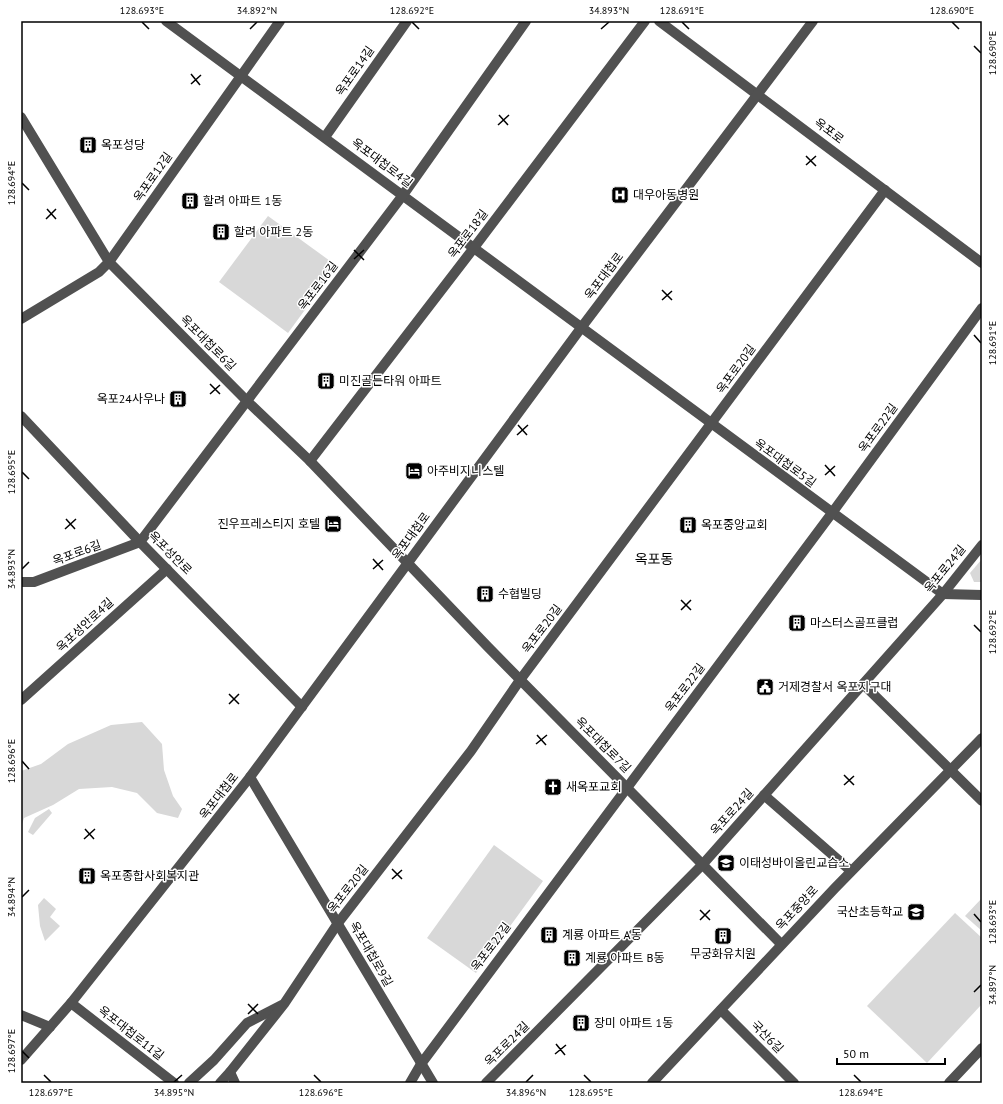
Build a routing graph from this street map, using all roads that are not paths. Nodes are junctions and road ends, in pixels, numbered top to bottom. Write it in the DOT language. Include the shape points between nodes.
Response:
graph roads {
  1 [pos="166,21"];
  2 [pos="280,21"];
  3 [pos="407,21"];
  4 [pos="526,21"];
  5 [pos="646,21"];
  6 [pos="659,21"];
  7 [pos="813,21"];
  8 [pos="239,76"];
  9 [pos="759,95"];
  10 [pos="21,117"];
  11 [pos="325,137"];
  12 [pos="885,190"];
  13 [pos="403,195"];
  14 [pos="473,249"];
  15 [pos="109,262"];
  16 [pos="982,263"];
  17 [pos="982,308"];
  18 [pos="21,319"];
  19 [pos="581,328"];
  20 [pos="248,402"];
  21 [pos="21,416"];
  22 [pos="711,425"];
  23 [pos="310,461"];
  24 [pos="832,513"];
  25 [pos="140,542"];
  26 [pos="982,545"];
  27 [pos="407,564"];
  28 [pos="167,569"];
  29 [pos="21,582"];
  30 [pos="942,594"];
  31 [pos="982,595"];
  32 [pos="520,680"];
  33 [pos="863,684"];
  34 [pos="21,700"];
  35 [pos="302,707"];
  36 [pos="982,738"];
  37 [pos="950,771"];
  38 [pos="250,777"];
  39 [pos="627,787"];
  40 [pos="764,795"];
  41 [pos="982,801"];
  42 [pos="703,864"];
  43 [pos="851,871"];
  44 [pos="338,923"];
  45 [pos="781,944"];
  46 [pos="71,1003"];
  47 [pos="284,1004"];
  48 [pos="721,1010"];
  49 [pos="21,1015"];
  50 [pos="50,1026"];
  51 [pos="982,1048"];
  52 [pos="21,1060"];
  53 [pos="421,1064"];
  54 [pos="230,1072"];
  55 [pos="174,1083"];
  56 [pos="189,1083"];
  57 [pos="220,1083"];
  58 [pos="234,1083"];
  59 [pos="410,1083"];
  60 [pos="433,1083"];
  61 [pos="486,1083"];
  62 [pos="652,1083"];
  63 [pos="794,1083"];
  64 [pos="949,1083"];
  1 -- 8 [label="street, 옥포대첩로4길"];
  2 -- 8 [label="street, 옥포로12길"];
  3 -- 11 [label="street, 옥포로14길"];
  4 -- 13 [label="street, 옥포로16길"];
  5 -- 14 [label="street, 옥포로18길"];
  6 -- 9 [label="street, 옥포로"];
  7 -- 9 [label="street, 옥포대첩로"];
  8 -- 11 [label="street, 옥포대첩로4길"];
  8 -- 15 [label="street, 옥포로12길"];
  9 -- 12 [label="street, 옥포로"];
  9 -- 19 [label="street, 옥포대첩로"];
  10 -- 15 [label="street, 옥포대첩로6길"];
  11 -- 13 [label="street, 옥포대첩로4길"];
  12 -- 16 [label="street, 옥포로"];
  12 -- 22 [label="street, 옥포로20길"];
  13 -- 14 [label="street, 옥포대첩로4길"];
  13 -- 20 [label="street, 옥포로16길"];
  14 -- 19 [label="street, 옥포대첩로4길"];
  14 -- 23 [label="street, 옥포로18길"];
  15 -- 18 [label="street, 옥포로12길" via="99,272"];
  15 -- 20 [label="street, 옥포대첩로6길"];
  17 -- 24 [label="street, 옥포로22길"];
  19 -- 22 [label="street, 옥포대첩로5길"];
  19 -- 27 [label="street, 옥포대첩로"];
  20 -- 23 [label="street, 옥포대첩로6길"];
  20 -- 25 [label="street, 옥포로16길"];
  21 -- 25 [label="street, 옥포성안로"];
  22 -- 24 [label="street, 옥포대첩로5길"];
  22 -- 32 [label="street, 옥포로20길"];
  23 -- 27 [label="street, 옥포대첩로6길"];
  24 -- 30 [label="street, 옥포대첩로5길"];
  24 -- 39 [label="street, 옥포로22길"];
  25 -- 28 [label="street, 옥포성안로"];
  25 -- 29 [label="street, 옥포로6길" via="34,582"];
  26 -- 30 [label="street, 옥포로24길"];
  27 -- 32 [label="street, 옥포대첩로7길"];
  27 -- 35 [label="street, 옥포대첩로"];
  28 -- 34 [label="street, 옥포성안로4길"];
  28 -- 35 [label="street, 옥포성안로"];
  30 -- 31 [label="street"];
  30 -- 33 [label="street, 옥포로24길"];
  32 -- 39 [label="street, 옥포대첩로7길"];
  32 -- 44 [label="street, 옥포로20길" via="471,751"];
  33 -- 37 [label="street"];
  33 -- 40 [label="street, 옥포로24길"];
  35 -- 38 [label="street, 옥포대첩로"];
  36 -- 37 [label="street, 옥포중앙로"];
  37 -- 41 [label="street"];
  37 -- 43 [label="street, 옥포중앙로"];
  38 -- 44 [label="street, 옥포대첩로9길"];
  38 -- 46 [label="street, 옥포대첩로"];
  39 -- 42 [label="street, 옥포대첩로7길"];
  39 -- 53 [label="street, 옥포로22길"];
  40 -- 42 [label="street, 옥포로24길"];
  40 -- 43 [label="street"];
  42 -- 45 [label="street, 옥포대첩로7길"];
  42 -- 61 [label="street, 옥포로24길"];
  43 -- 45 [label="street, 옥포중앙로"];
  44 -- 47 [label="street, 옥포로20길"];
  44 -- 53 [label="street, 옥포대첩로9길"];
  45 -- 48 [label="street, 옥포중앙로"];
  46 -- 50 [label="street, 옥포대첩로"];
  46 -- 55 [label="street, 옥포대첩로11길"];
  47 -- 54 [label="street, 옥포로20길"];
  47 -- 56 [label="street" via="247,1023"];
  48 -- 62 [label="street, 옥포중앙로"];
  48 -- 63 [label="street, 국산6길"];
  49 -- 50 [label="street"];
  50 -- 52 [label="street, 옥포대첩로"];
  51 -- 64 [label="street"];
  53 -- 59 [label="street, 옥포로22길"];
  53 -- 60 [label="street, 옥포대첩로9길"];
  54 -- 57 [label="street, 옥포로20길"];
  54 -- 58 [label="street"];
}
